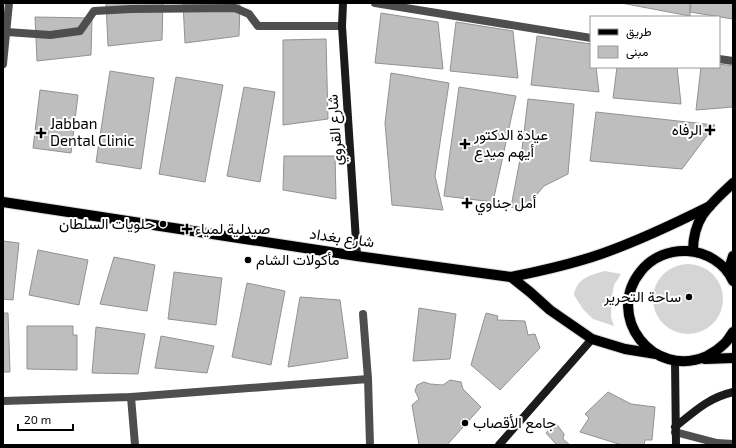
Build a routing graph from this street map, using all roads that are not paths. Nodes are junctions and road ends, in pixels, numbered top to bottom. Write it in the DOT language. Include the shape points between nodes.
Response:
graph roads {
  1 [pos="9,3"];
  2 [pos="343,3"];
  3 [pos="375,3"];
  4 [pos="342,26"];
  5 [pos="7,32"];
  6 [pos="590,38"];
  7 [pos="720,59"];
  8 [pos="733,61"];
  9 [pos="3,64"];
  10 [pos="733,183"];
  11 [pos="3,202"];
  12 [pos="710,206"];
  13 [pos="692,251"];
  14 [pos="357,256"];
  15 [pos="733,256"];
  16 [pos="731,276"];
  17 [pos="511,277"];
  18 [pos="363,314"];
  19 [pos="733,332"];
  20 [pos="592,339"];
  21 [pos="656,354"];
  22 [pos="733,358"];
  23 [pos="699,360"];
  24 [pos="676,361"];
  25 [pos="368,379"];
  26 [pos="733,392"];
  27 [pos="131,398"];
  28 [pos="3,401"];
  29 [pos="676,430"];
  30 [pos="733,444"];
  31 [pos="135,445"];
  32 [pos="370,445"];
  33 [pos="499,445"];
  34 [pos="676,445"];
  1 -- 5 [label="street"];
  2 -- 4 [label="main road, شارع القروي"];
  3 -- 6 [label="street"];
  4 -- 5 [label="street" via="258,26 249,14 235,8 131,9 94,11 80,31 50,35"];
  4 -- 14 [label="main road, شارع القروي"];
  5 -- 9 [label="street"];
  7 -- 8 [label="street"];
  10 -- 12 [label="main road"];
  11 -- 14 [label="main road, شارع بغداد"];
  12 -- 13 [label="main road" via="703,213 694,231"];
  12 -- 17 [label="main road" via="656,233 606,252"];
  13 -- 16 [label="main road" via="718,262"];
  13 -- 21 [label="main road" via="667,253 655,258 645,266 631,287 628,300 631,325 637,336"];
  14 -- 17 [label="main road, شارع بغداد"];
  15 -- 16 [label="main road"];
  17 -- 20 [label="main road" via="550,310"];
  18 -- 25 [label="street"];
  19 -- 23 [label="main road" via="724,344"];
  20 -- 21 [label="main road"];
  20 -- 33 [label="main road"];
  21 -- 24 [label="main road"];
  22 -- 23 [label="main road"];
  23 -- 24 [label="main road"];
  24 -- 29 [label="main road"];
  25 -- 27 [label="street"];
  25 -- 32 [label="street"];
  26 -- 29 [label="main road" via="710,400"];
  27 -- 28 [label="street"];
  27 -- 31 [label="street"];
  29 -- 30 [label="street" via="717,443"];
  29 -- 34 [label="main road"];
}
